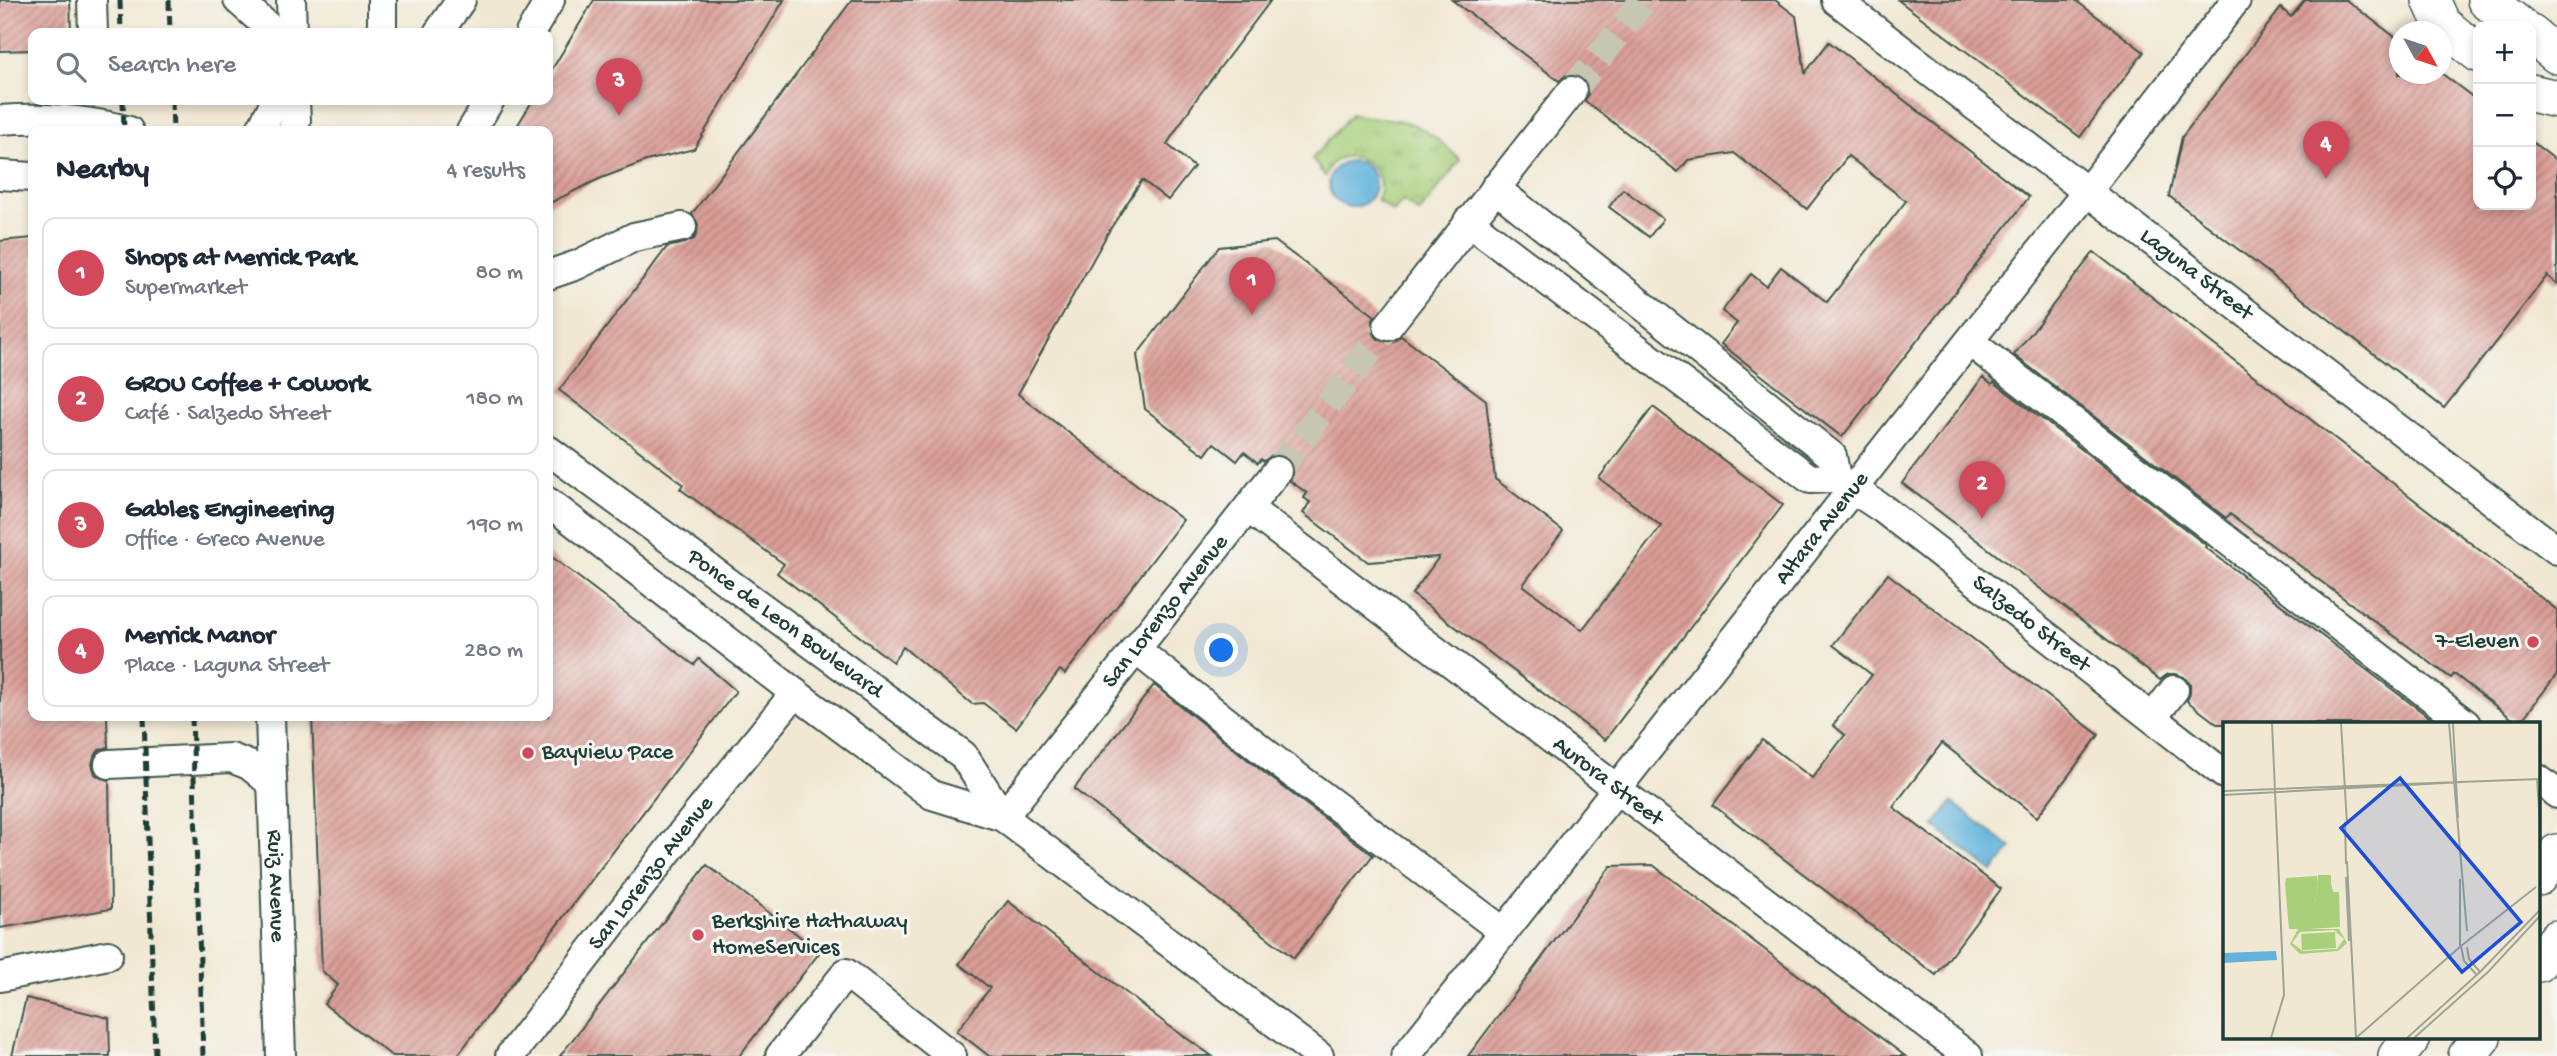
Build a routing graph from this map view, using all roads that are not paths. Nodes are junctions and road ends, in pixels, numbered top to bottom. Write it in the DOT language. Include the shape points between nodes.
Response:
graph roads {
  1 [pos="93,0"];
  2 [pos="239,0"];
  3 [pos="290,0"];
  4 [pos="382,0"];
  5 [pos="550,0"];
  6 [pos="1836,0"];
  7 [pos="2431,0"];
  8 [pos="2486,0"];
  9 [pos="459,1"];
  10 [pos="2223,5"];
  11 [pos="2513,21"];
  12 [pos="93,28"];
  13 [pos="270,28"];
  14 [pos="292,28"];
  15 [pos="382,28"];
  16 [pos="441,28"];
  17 [pos="533,28"];
  18 [pos="2536,38"];
  19 [pos="2473,48"];
  20 [pos="2557,55"];
  21 [pos="1572,92"];
  22 [pos="2536,94"];
  23 [pos="2557,99"];
  24 [pos="273,105"];
  25 [pos="487,105"];
  26 [pos="80,110"];
  27 [pos="0,120"];
  28 [pos="117,126"];
  29 [pos="263,126"];
  30 [pos="474,126"];
  31 [pos="0,175"];
  32 [pos="28,177"];
  33 [pos="1495,188"];
  34 [pos="2087,192"];
  35 [pos="1468,221"];
  36 [pos="682,226"];
  37 [pos="577,265"];
  38 [pos="553,273"];
  39 [pos="1607,277"];
  40 [pos="553,284"];
  41 [pos="1582,308"];
  42 [pos="1388,326"];
  43 [pos="1970,342"];
  44 [pos="553,454"];
  45 [pos="1277,471"];
  46 [pos="1845,484"];
  47 [pos="553,506"];
  48 [pos="1248,508"];
  49 [pos="2557,551"];
  50 [pos="1135,649"];
  51 [pos="2174,690"];
  52 [pos="795,693"];
  53 [pos="2152,717"];
  54 [pos="270,721"];
  55 [pos="2465,722"];
  56 [pos="109,764"];
  57 [pos="2223,773"];
  58 [pos="2540,781"];
  59 [pos="272,784"];
  60 [pos="1618,789"];
  61 [pos="2557,794"];
  62 [pos="1003,817"];
  63 [pos="2557,853"];
  64 [pos="2540,874"];
  65 [pos="1504,932"];
  66 [pos="2557,939"];
  67 [pos="108,954"];
  68 [pos="2540,960"];
  69 [pos="0,977"];
  70 [pos="2411,1038"];
  71 [pos="2481,1038"];
  72 [pos="281,1056"];
  73 [pos="510,1056"];
  74 [pos="780,1056"];
  75 [pos="952,1056"];
  76 [pos="1319,1056"];
  77 [pos="1406,1056"];
  78 [pos="1968,1056"];
  79 [pos="2397,1056"];
  80 [pos="2467,1056"];
  1 -- 12 [label="street"];
  2 -- 13 [label="street"];
  3 -- 14 [label="street"];
  4 -- 15 [label="street"];
  5 -- 17 [label="street"];
  6 -- 34 [label="street, Laguna Street"];
  7 -- 19 [label="main road" via="2442,24"];
  8 -- 11 [label="main road"];
  9 -- 16 [label="street"];
  10 -- 34 [label="street, Altara Avenue"];
  18 -- 20 [label="main road"];
  21 -- 33 [label="street"];
  22 -- 23 [label="main road"];
  24 -- 29 [label="street"];
  25 -- 30 [label="street"];
  26 -- 27 [label="street" via="55,118"];
  26 -- 28 [label="street"];
  31 -- 32 [label="street"];
  33 -- 35 [label="street"];
  33 -- 39 [label="street, Salzedo Street"];
  34 -- 43 [label="street, Altara Avenue"];
  34 -- 49 [label="street, Laguna Street"];
  35 -- 41 [label="street, Salzedo Street"];
  35 -- 42 [label="street"];
  36 -- 37 [label="street" via="634,237"];
  37 -- 38 [label="street"];
  37 -- 40 [label="street"];
  39 -- 41 [label="street"];
  39 -- 46 [label="street, Salzedo Street" via="1832,456"];
  41 -- 46 [label="street, Salzedo Street" via="1810,479"];
  43 -- 46 [label="street, Altara Avenue"];
  43 -- 55 [label="street" via="2258,575"];
  44 -- 62 [label="street, Ponce de Leon Boulevard" via="963,755"];
  45 -- 48 [label="street, San Lorenzo Avenue"];
  46 -- 53 [label="street, Salzedo Street"];
  46 -- 60 [label="street, Altara Avenue"];
  47 -- 52 [label="street, Ponce de Leon Boulevard"];
  48 -- 50 [label="street, San Lorenzo Avenue"];
  48 -- 60 [label="street, Aurora Street"];
  50 -- 62 [label="street, San Lorenzo Avenue"];
  50 -- 65 [label="street"];
  51 -- 53 [label="street"];
  52 -- 62 [label="street, Ponce de Leon Boulevard" via="932,795"];
  52 -- 73 [label="street, San Lorenzo Avenue"];
  53 -- 57 [label="street, Salzedo Street"];
  54 -- 59 [label="street, Ruiz Avenue"];
  56 -- 59 [label="street" via="231,758 250,765"];
  58 -- 61 [label="street"];
  59 -- 72 [label="street, Ruiz Avenue"];
  60 -- 65 [label="street, Altara Avenue"];
  60 -- 78 [label="street, Aurora Street"];
  62 -- 76 [label="street, Ponce de Leon Boulevard"];
  63 -- 64 [label="main road"];
  65 -- 77 [label="street, Altara Avenue"];
  66 -- 68 [label="main road"];
  67 -- 69 [label="street"];
  70 -- 79 [label="main road"];
  71 -- 80 [label="main road"];
  74 -- 75 [label="street" via="846,973"];
}
